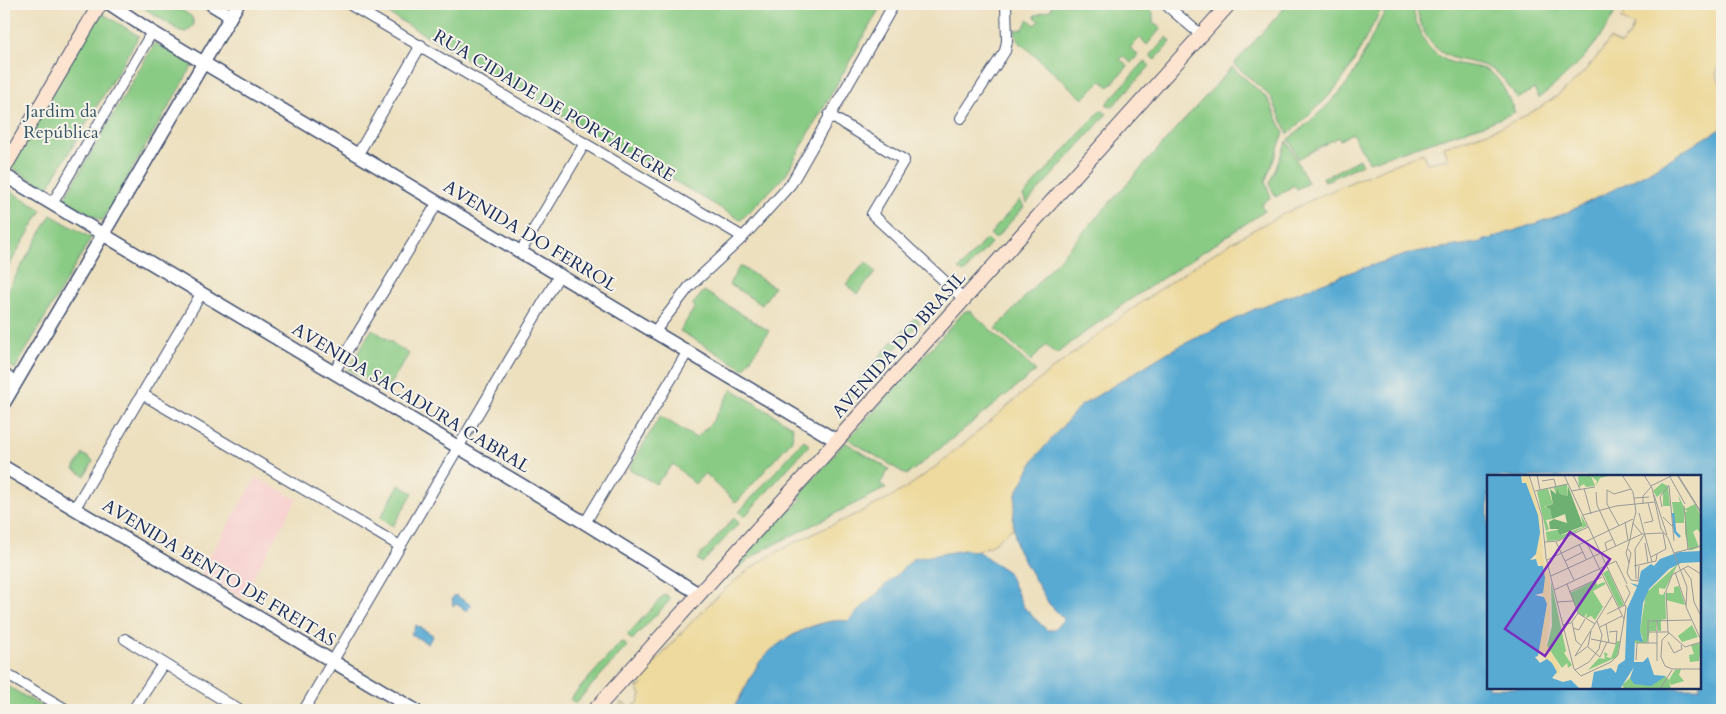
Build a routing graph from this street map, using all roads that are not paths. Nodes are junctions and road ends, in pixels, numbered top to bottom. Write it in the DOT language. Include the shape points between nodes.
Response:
graph roads {
  1 [pos="100,4"];
  2 [pos="110,4"];
  3 [pos="211,4"];
  4 [pos="238,4"];
  5 [pos="349,4"];
  6 [pos="894,4"];
  7 [pos="1006,4"];
  8 [pos="1165,4"];
  9 [pos="1229,4"];
  10 [pos="231,16"];
  11 [pos="152,32"];
  12 [pos="1200,36"];
  13 [pos="421,45"];
  14 [pos="203,62"];
  15 [pos="829,115"];
  16 [pos="961,118"];
  17 [pos="584,143"];
  18 [pos="358,154"];
  19 [pos="4,168"];
  20 [pos="4,175"];
  21 [pos="438,202"];
  22 [pos="52,204"];
  23 [pos="103,235"];
  24 [pos="743,237"];
  25 [pos="521,251"];
  26 [pos="560,274"];
  27 [pos="201,294"];
  28 [pos="965,300"];
  29 [pos="655,331"];
  30 [pos="688,351"];
  31 [pos="334,372"];
  32 [pos="4,373"];
  33 [pos="16,382"];
  34 [pos="142,394"];
  35 [pos="4,403"];
  36 [pos="837,441"];
  37 [pos="458,447"];
  38 [pos="4,467"];
  39 [pos="74,508"];
  40 [pos="585,523"];
  41 [pos="400,546"];
  42 [pos="699,594"];
  43 [pos="125,639"];
  44 [pos="333,661"];
  45 [pos="163,664"];
  46 [pos="4,674"];
  47 [pos="67,710"];
  48 [pos="133,710"];
  49 [pos="239,710"];
  50 [pos="304,710"];
  51 [pos="415,710"];
  52 [pos="596,710"];
  1 -- 19 [label="main road"];
  2 -- 11 [label="street, AVENIDA DO FERROL"];
  3 -- 10 [label="street"];
  4 -- 10 [label="street"];
  5 -- 13 [label="street, RUA CIDADE DE PORTALEGRE"];
  6 -- 15 [label="street"];
  7 -- 16 [label="street" via="1005,51"];
  8 -- 12 [label="street"];
  9 -- 12 [label="main road, AVENIDA DO BRASIL"];
  10 -- 14 [label="street"];
  11 -- 14 [label="street, AVENIDA DO FERROL"];
  11 -- 22 [label="street"];
  12 -- 28 [label="main road, AVENIDA DO BRASIL"];
  13 -- 17 [label="street, RUA CIDADE DE PORTALEGRE"];
  13 -- 18 [label="street"];
  14 -- 18 [label="street, AVENIDA DO FERROL"];
  14 -- 23 [label="street"];
  15 -- 24 [label="street" via="791,184"];
  15 -- 28 [label="street" via="904,160 872,214"];
  17 -- 24 [label="street, RUA CIDADE DE PORTALEGRE"];
  17 -- 25 [label="street"];
  18 -- 21 [label="street, AVENIDA DO FERROL"];
  20 -- 22 [label="street, AVENIDA SACADURA CABRAL"];
  21 -- 25 [label="street, AVENIDA DO FERROL"];
  21 -- 31 [label="street"];
  22 -- 23 [label="street, AVENIDA SACADURA CABRAL"];
  23 -- 27 [label="street, AVENIDA SACADURA CABRAL"];
  23 -- 33 [label="street"];
  24 -- 29 [label="street" via="689,288"];
  25 -- 26 [label="street, AVENIDA DO FERROL"];
  26 -- 29 [label="street, AVENIDA DO FERROL"];
  26 -- 37 [label="street"];
  27 -- 31 [label="street, AVENIDA SACADURA CABRAL"];
  27 -- 34 [label="street"];
  28 -- 36 [label="main road, AVENIDA DO BRASIL"];
  29 -- 30 [label="street, AVENIDA DO FERROL"];
  30 -- 36 [label="street, AVENIDA DO FERROL"];
  30 -- 40 [label="street"];
  31 -- 37 [label="street, AVENIDA SACADURA CABRAL"];
  32 -- 33 [label="street"];
  33 -- 35 [label="street"];
  34 -- 39 [label="street"];
  34 -- 41 [label="street"];
  36 -- 42 [label="main road, AVENIDA DO BRASIL"];
  37 -- 40 [label="street, AVENIDA SACADURA CABRAL"];
  37 -- 41 [label="street"];
  38 -- 39 [label="street, AVENIDA BENTO DE FREITAS"];
  39 -- 44 [label="street, AVENIDA BENTO DE FREITAS"];
  40 -- 42 [label="street, AVENIDA SACADURA CABRAL"];
  41 -- 44 [label="street"];
  42 -- 52 [label="main road, AVENIDA DO BRASIL"];
  43 -- 45 [label="street"];
  44 -- 50 [label="street"];
  44 -- 51 [label="street, AVENIDA BENTO DE FREITAS"];
  45 -- 48 [label="street"];
  45 -- 49 [label="street"];
  46 -- 47 [label="street"];
}
